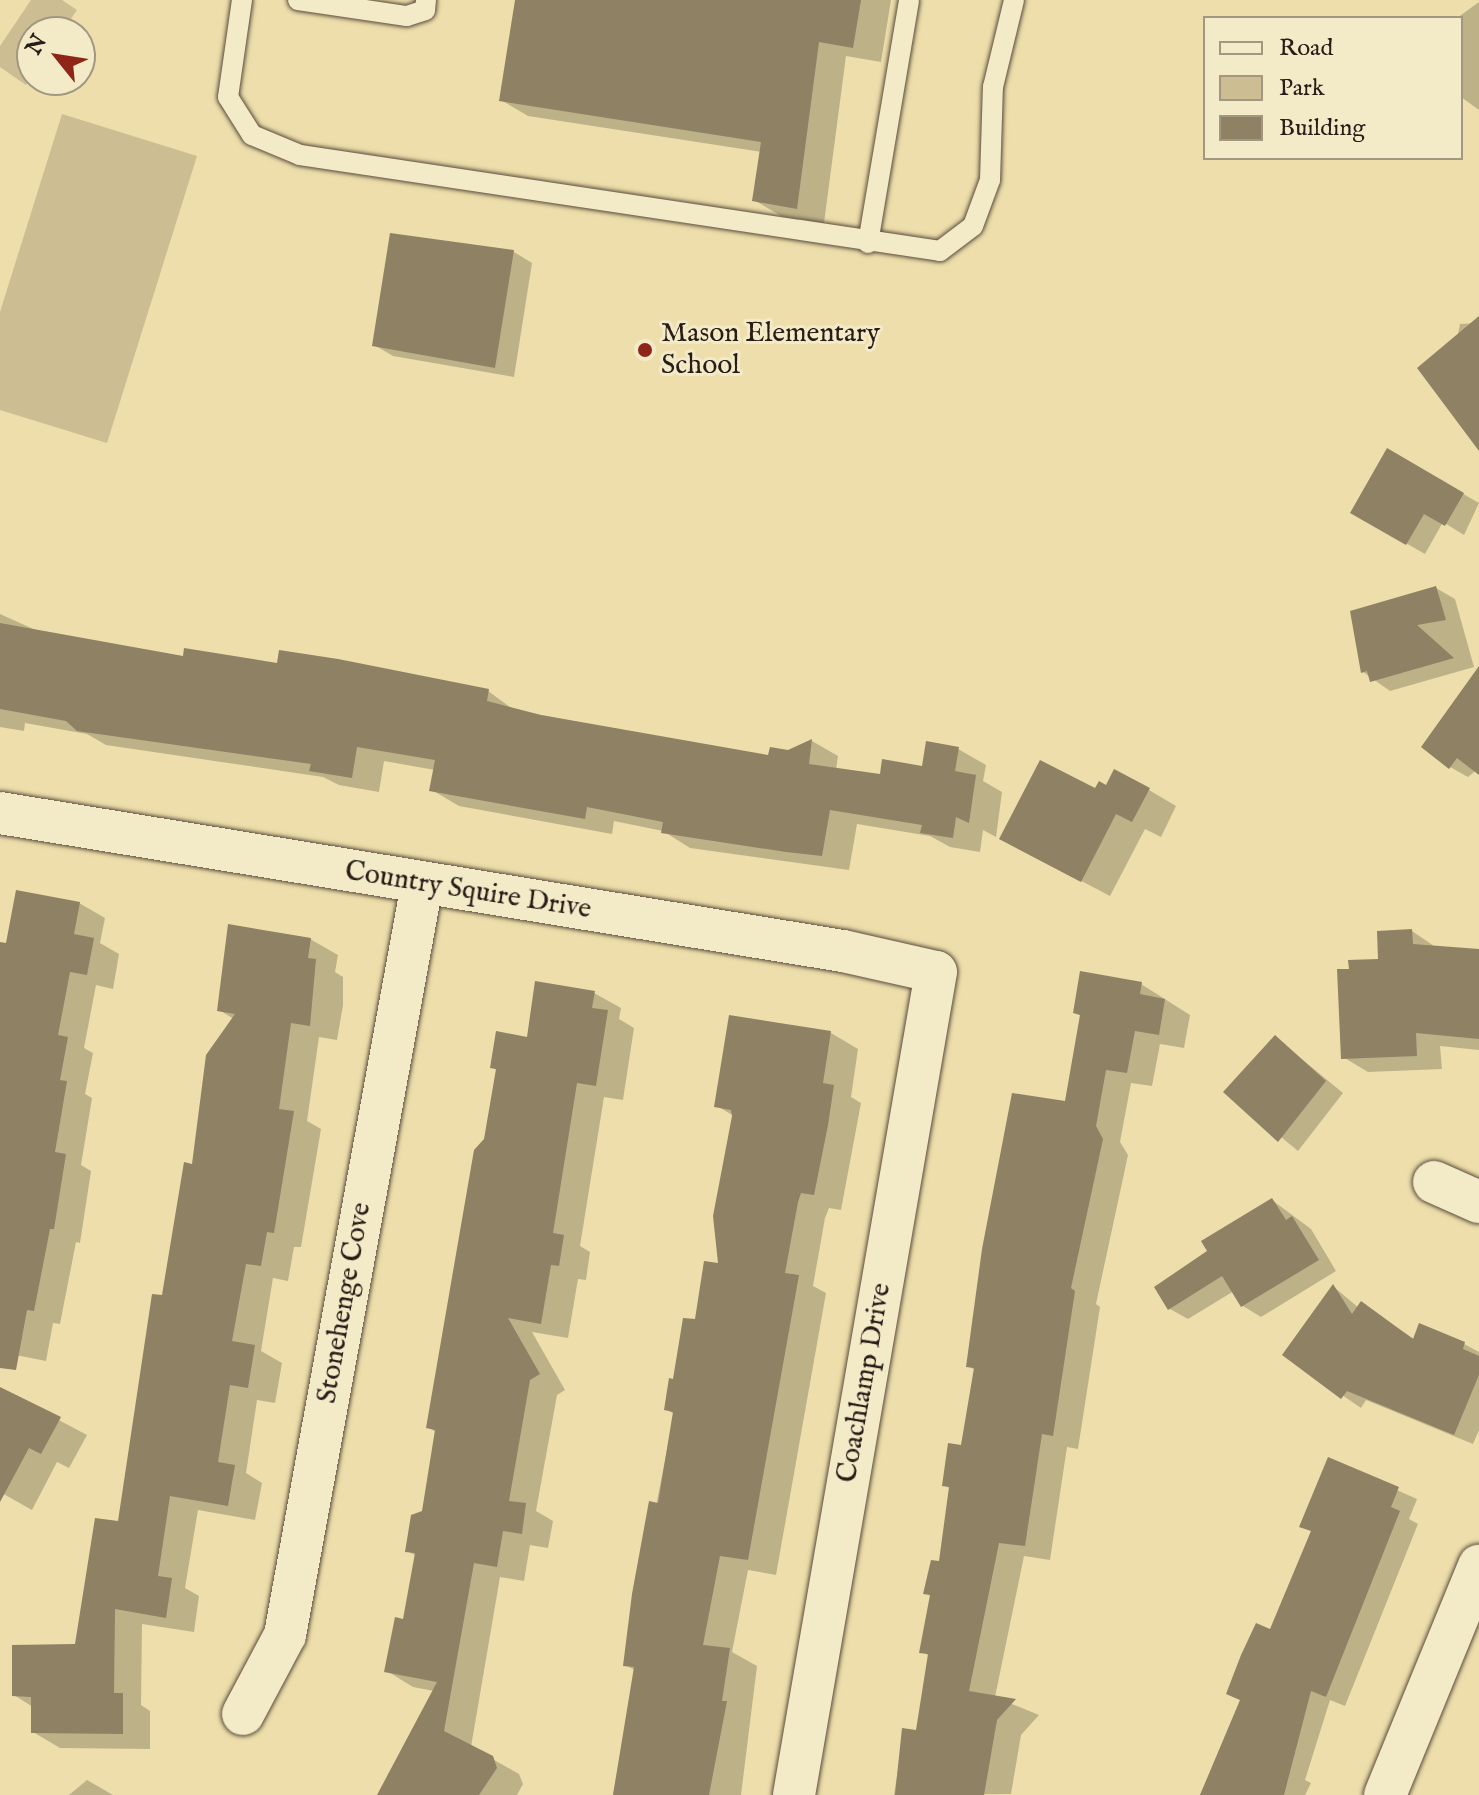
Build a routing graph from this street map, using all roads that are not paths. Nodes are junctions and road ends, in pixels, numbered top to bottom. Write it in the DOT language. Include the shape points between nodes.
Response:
graph roads {
  1 [pos="242,0"];
  2 [pos="298,0"];
  3 [pos="426,0"];
  4 [pos="909,0"];
  5 [pos="1014,0"];
  6 [pos="868,243"];
  7 [pos="0,813"];
  8 [pos="422,884"];
  9 [pos="936,972"];
  10 [pos="1434,1182"];
  11 [pos="1479,1202"];
  12 [pos="1479,1566"];
  13 [pos="243,1714"];
  14 [pos="794,1795"];
  15 [pos="1385,1795"];
  1 -- 6 [label="lane" via="228,97 252,135 300,155"];
  2 -- 3 [label="lane" via="407,16 425,10"];
  4 -- 6 [label="lane"];
  5 -- 6 [label="lane" via="993,87 990,180 973,226 940,251"];
  7 -- 8 [label="street, Country Squire Drive"];
  8 -- 9 [label="street, Country Squire Drive" via="843,951"];
  8 -- 13 [label="street, Stonehenge Cove" via="285,1635"];
  9 -- 14 [label="street, Coachlamp Drive"];
  10 -- 11 [label="street"];
  12 -- 15 [label="street"];
}
